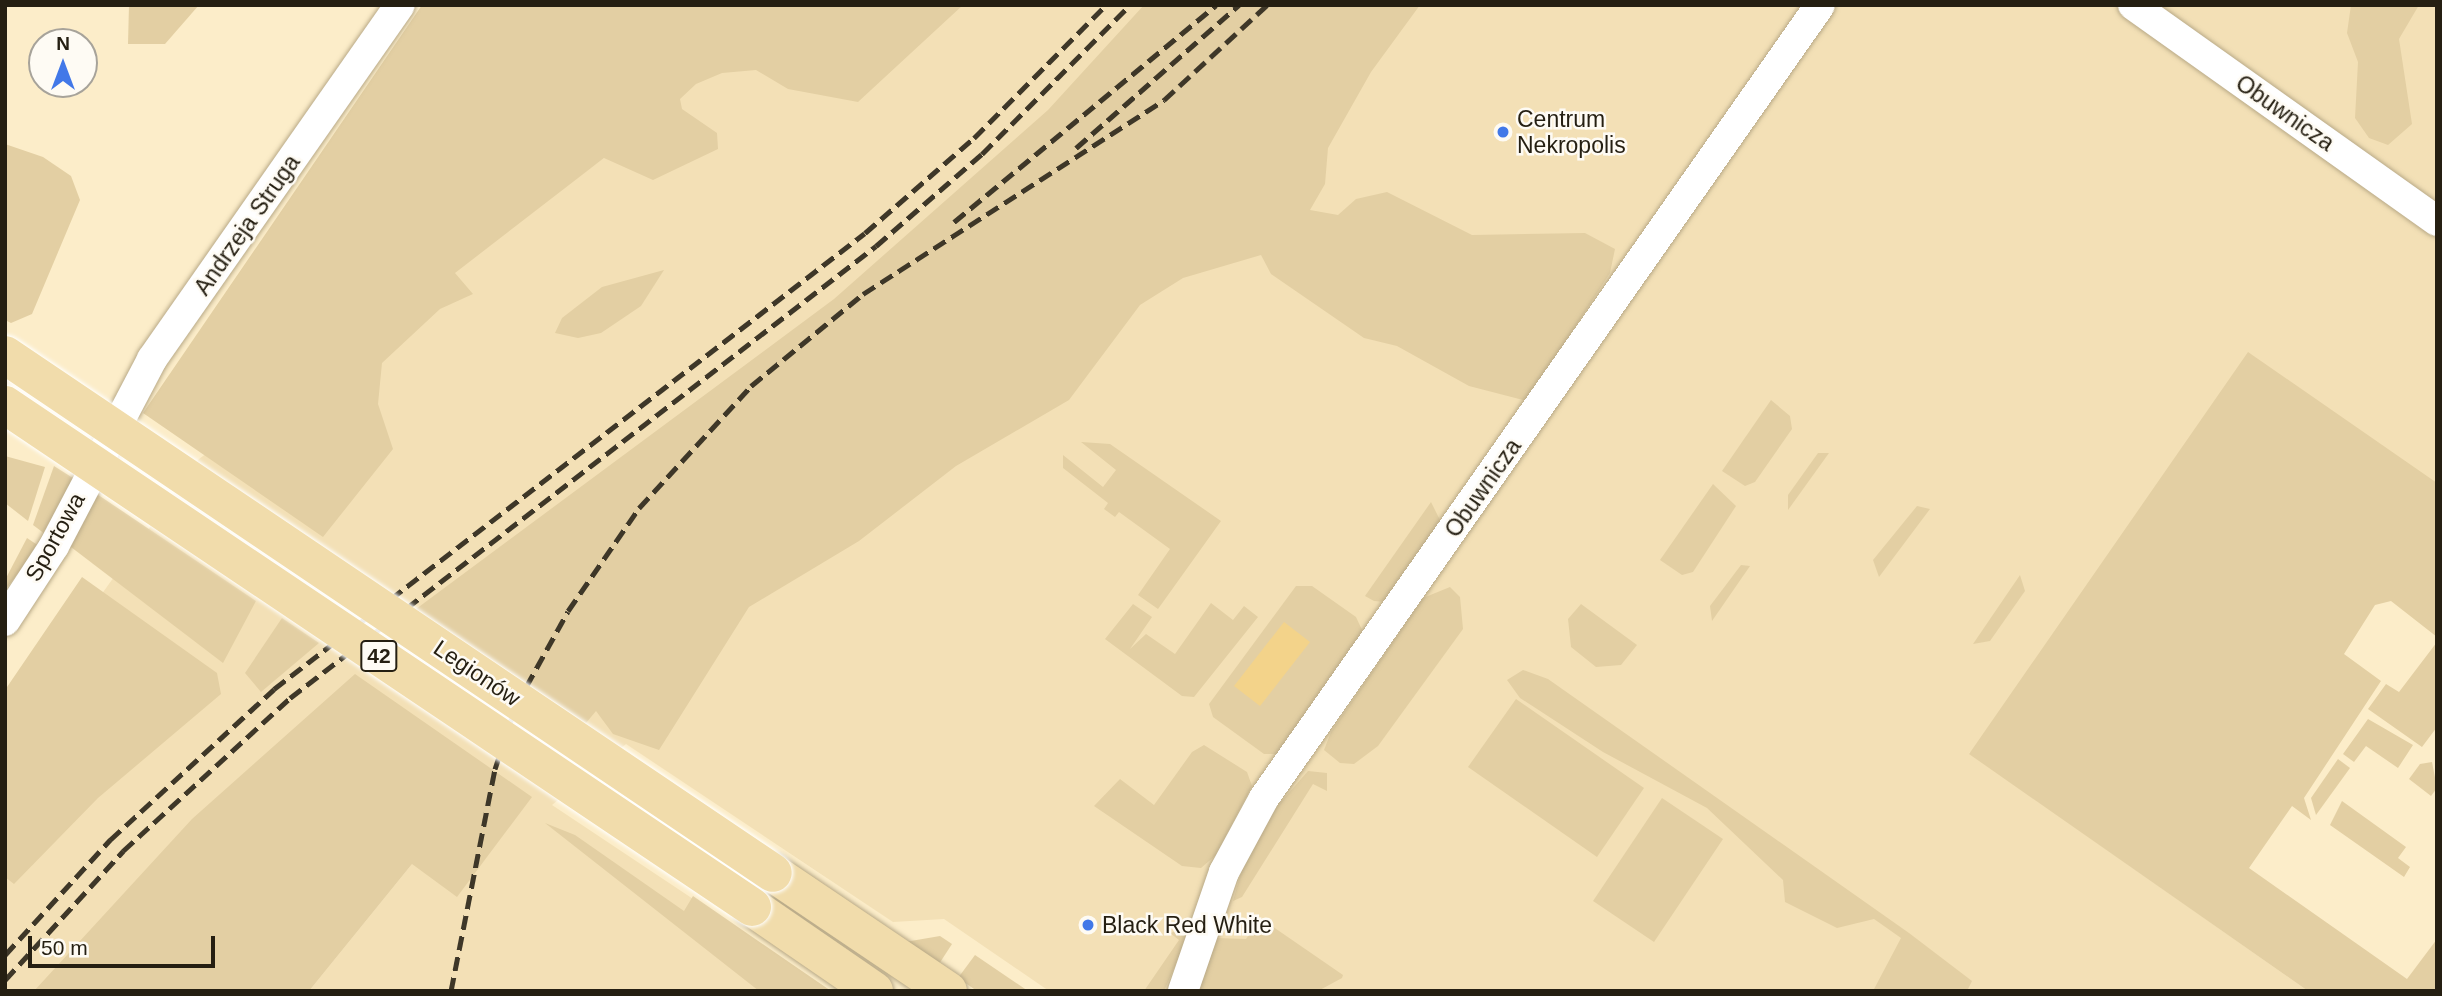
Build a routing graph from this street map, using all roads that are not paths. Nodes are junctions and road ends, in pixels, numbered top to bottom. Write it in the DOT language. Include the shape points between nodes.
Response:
graph roads {
  1 [pos="400,5"];
  2 [pos="1820,5"];
  3 [pos="2133,5"];
  4 [pos="2437,221"];
  5 [pos="5,355"];
  6 [pos="5,405"];
  7 [pos="102,450"];
  8 [pos="5,621"];
  9 [pos="874,991"];
  10 [pos="948,991"];
  11 [pos="1183,991"];
  1 -- 7 [label="street, Andrzeja Struga" via="152,359"];
  2 -- 11 [label="street, Obuwnicza" via="1264,798 1224,872"];
  3 -- 4 [label="street, Obuwnicza"];
  5 -- 10 [label="main road, Legionów / 42, bridge"];
  6 -- 9 [label="main road, Legionów / 42, bridge"];
  7 -- 8 [label="street, Sportowa" via="54,546"];
}
